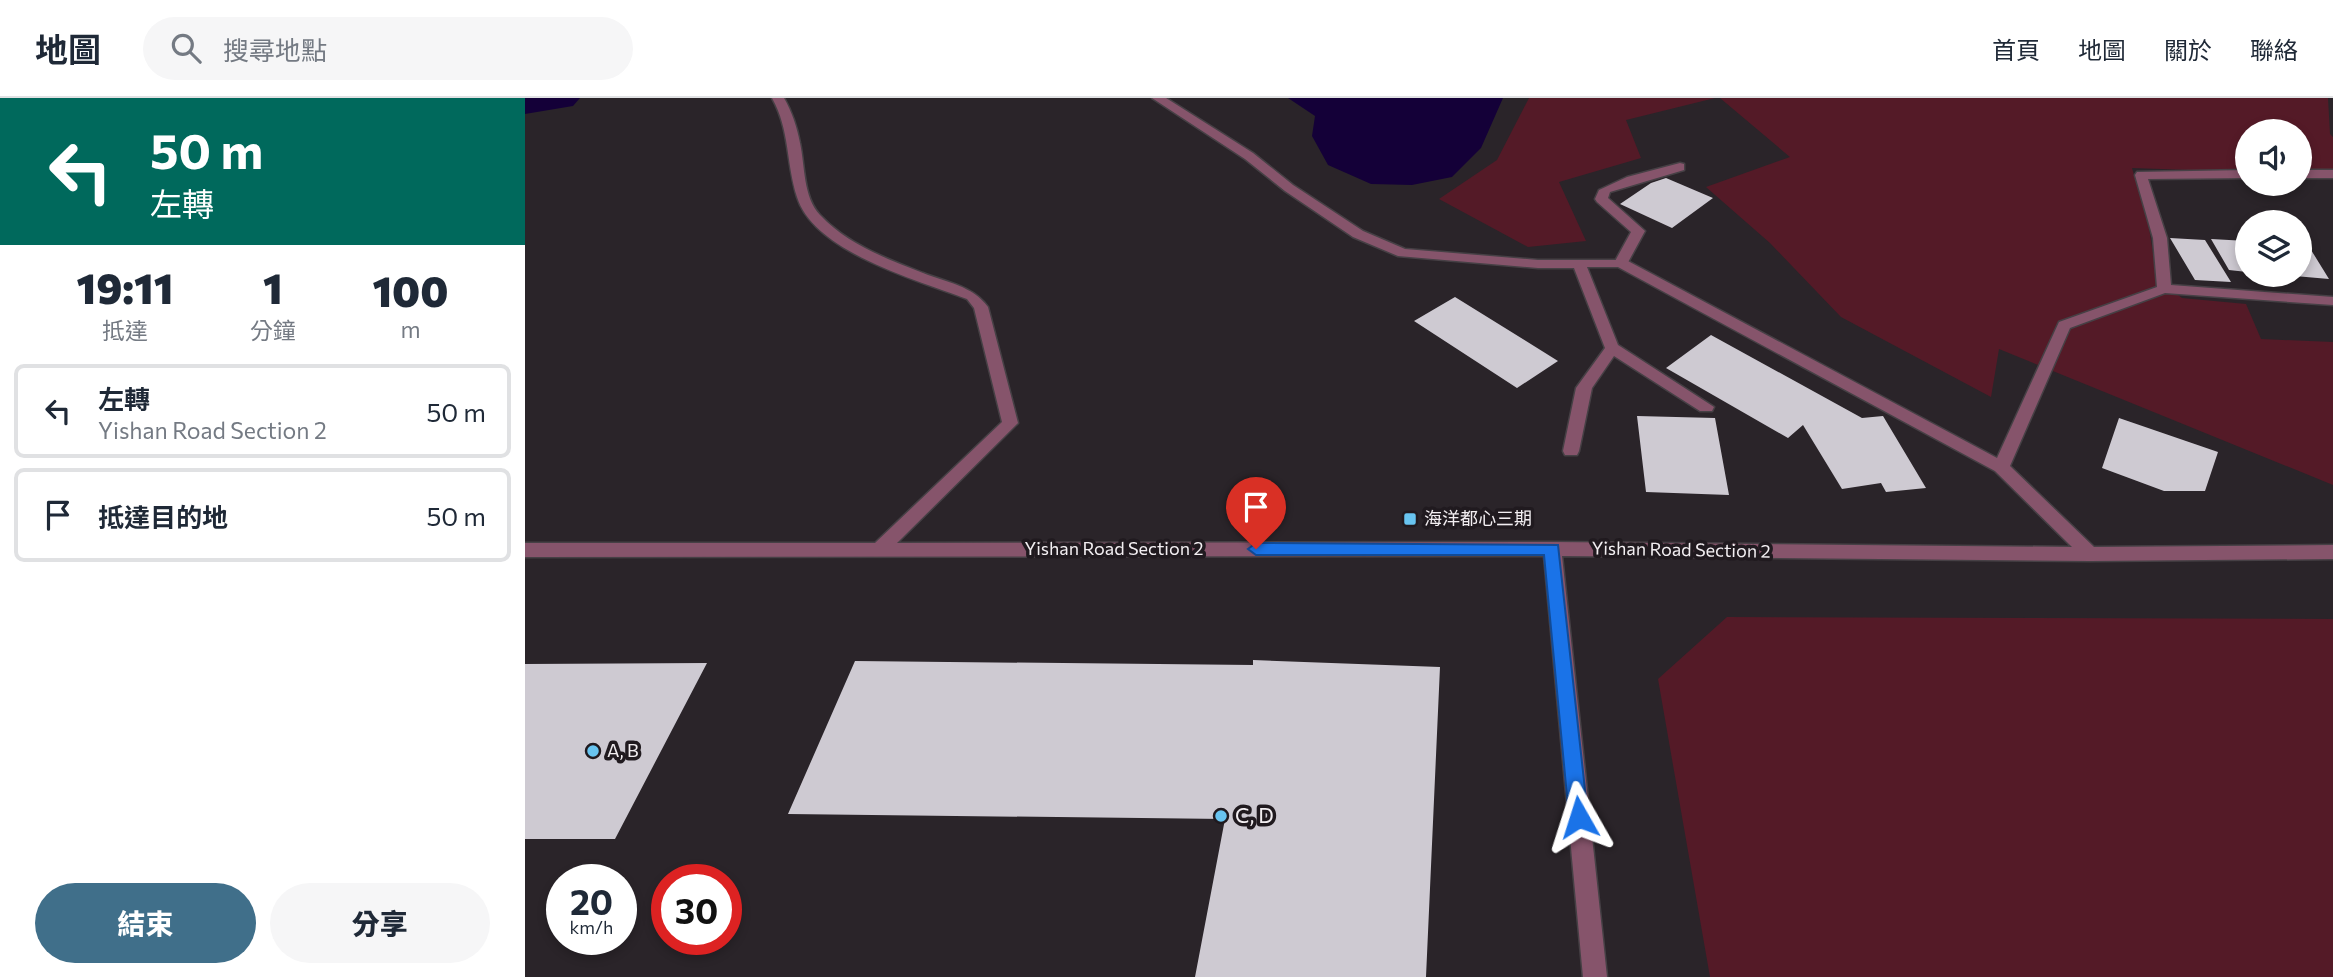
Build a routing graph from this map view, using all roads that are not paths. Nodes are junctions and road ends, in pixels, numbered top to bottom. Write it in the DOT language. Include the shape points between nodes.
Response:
graph roads {
  1 [pos="778,98"];
  2 [pos="1158,98"];
  3 [pos="1680,167"];
  4 [pos="2235,174"];
  5 [pos="2312,174"];
  6 [pos="2333,174"];
  7 [pos="1621,263"];
  8 [pos="1579,264"];
  9 [pos="2164,289"];
  10 [pos="2333,301"];
  11 [pos="1612,348"];
  12 [pos="1706,407"];
  13 [pos="1571,451"];
  14 [pos="2001,467"];
  15 [pos="1552,549"];
  16 [pos="525,550"];
  17 [pos="880,550"];
  18 [pos="2333,552"];
  19 [pos="2090,554"];
  20 [pos="1595,977"];
  1 -- 17 [label="street" via="791,127 804,201 822,228 859,251 972,296 981,307 1010,423"];
  2 -- 8 [label="street" via="1358,234 1403,253"];
  3 -- 7 [label="street" via="1605,190 1601,199 1638,232"];
  4 -- 9 [label="street" via="2141,174 2159,238"];
  5 -- 6 [label="street"];
  7 -- 8 [label="street"];
  7 -- 14 [label="street"];
  8 -- 11 [label="street"];
  9 -- 10 [label="street"];
  9 -- 14 [label="street" via="2064,325"];
  11 -- 12 [label="street"];
  11 -- 13 [label="street" via="1584,388"];
  14 -- 19 [label="street"];
  15 -- 17 [label="street, Yishan Road Section 2"];
  15 -- 19 [label="street, Yishan Road Section 2"];
  15 -- 20 [label="street"];
  16 -- 17 [label="street, Yishan Road Section 2"];
  18 -- 19 [label="street, Yishan Road Section 2"];
}
